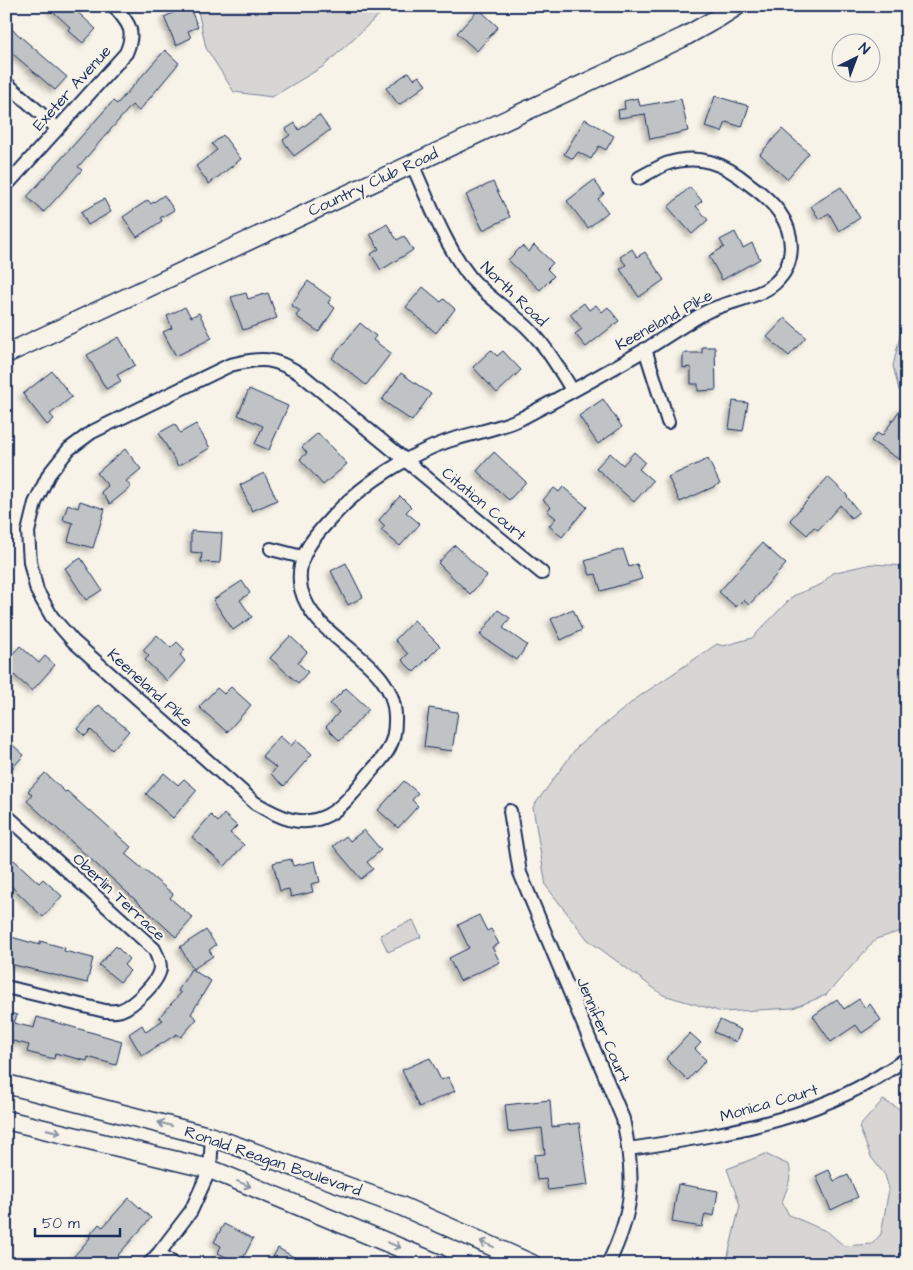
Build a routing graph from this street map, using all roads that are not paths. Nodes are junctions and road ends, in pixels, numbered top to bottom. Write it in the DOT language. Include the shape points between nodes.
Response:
graph roads {
  1 [pos="114,6"];
  2 [pos="737,6"];
  3 [pos="6,83"];
  4 [pos="57,128"];
  5 [pos="412,164"];
  6 [pos="639,178"];
  7 [pos="6,186"];
  8 [pos="645,349"];
  9 [pos="6,354"];
  10 [pos="572,390"];
  11 [pos="668,422"];
  12 [pos="406,461"];
  13 [pos="271,548"];
  14 [pos="302,557"];
  15 [pos="542,573"];
  16 [pos="510,811"];
  17 [pos="6,815"];
  18 [pos="6,987"];
  19 [pos="907,1058"];
  20 [pos="6,1084"];
  21 [pos="6,1120"];
  22 [pos="212,1137"];
  23 [pos="629,1149"];
  24 [pos="210,1169"];
  25 [pos="159,1253"];
  26 [pos="149,1264"];
  27 [pos="174,1264"];
  28 [pos="439,1264"];
  29 [pos="532,1264"];
  30 [pos="608,1264"];
  1 -- 4 [label="street, Exeter Avenue" via="131,30 126,52"];
  2 -- 5 [label="main road, Country Club Road" via="684,37"];
  3 -- 4 [label="street"];
  4 -- 7 [label="street, Exeter Avenue"];
  5 -- 9 [label="main road, Country Club Road"];
  5 -- 10 [label="street, North Road" via="449,243 470,276 537,338"];
  6 -- 8 [label="street, Keeneland Pike" via="680,161 706,161 732,170 780,212 789,228 792,248 786,268 776,283 764,291 706,312"];
  8 -- 10 [label="street, Keeneland Pike"];
  8 -- 11 [label="street"];
  10 -- 12 [label="street, Keeneland Pike" via="518,420 445,442"];
  12 -- 14 [label="street, Keeneland Pike" via="366,486 340,508 319,530"];
  12 -- 14 [label="street, Keeneland Pike" via="302,375 284,364 268,360 248,361 230,365 101,428 69,449 49,474 35,503 28,532 30,562 37,591 52,618 73,641 255,803 279,817 298,821 320,818 334,811 348,797 385,756 395,736 396,715 393,698 385,682 318,621 306,605 299,570"];
  12 -- 15 [label="street, Citation Court"];
  13 -- 14 [label="street"];
  16 -- 23 [label="street, Jennifer Court" via="520,873 623,1119"];
  17 -- 18 [label="street, Oberlin Terrace" via="154,949 160,970 132,1005 118,1011 105,1011"];
  19 -- 23 [label="street, Monica Court" via="853,1092 809,1111 724,1134"];
  22 -- 20 [label="main road, Ronald Reagan Boulevard, one-way"];
  21 -- 24 [label="main road, Ronald Reagan Boulevard, one-way"];
  22 -- 24 [label="street"];
  29 -- 22 [label="main road, Ronald Reagan Boulevard, one-way" via="401,1206"];
  23 -- 30 [label="street, Jennifer Court" via="632,1182 628,1213"];
  24 -- 25 [label="street" via="191,1211"];
  24 -- 28 [label="main road, Ronald Reagan Boulevard, one-way"];
  25 -- 26 [label="street"];
  25 -- 27 [label="street"];
}
